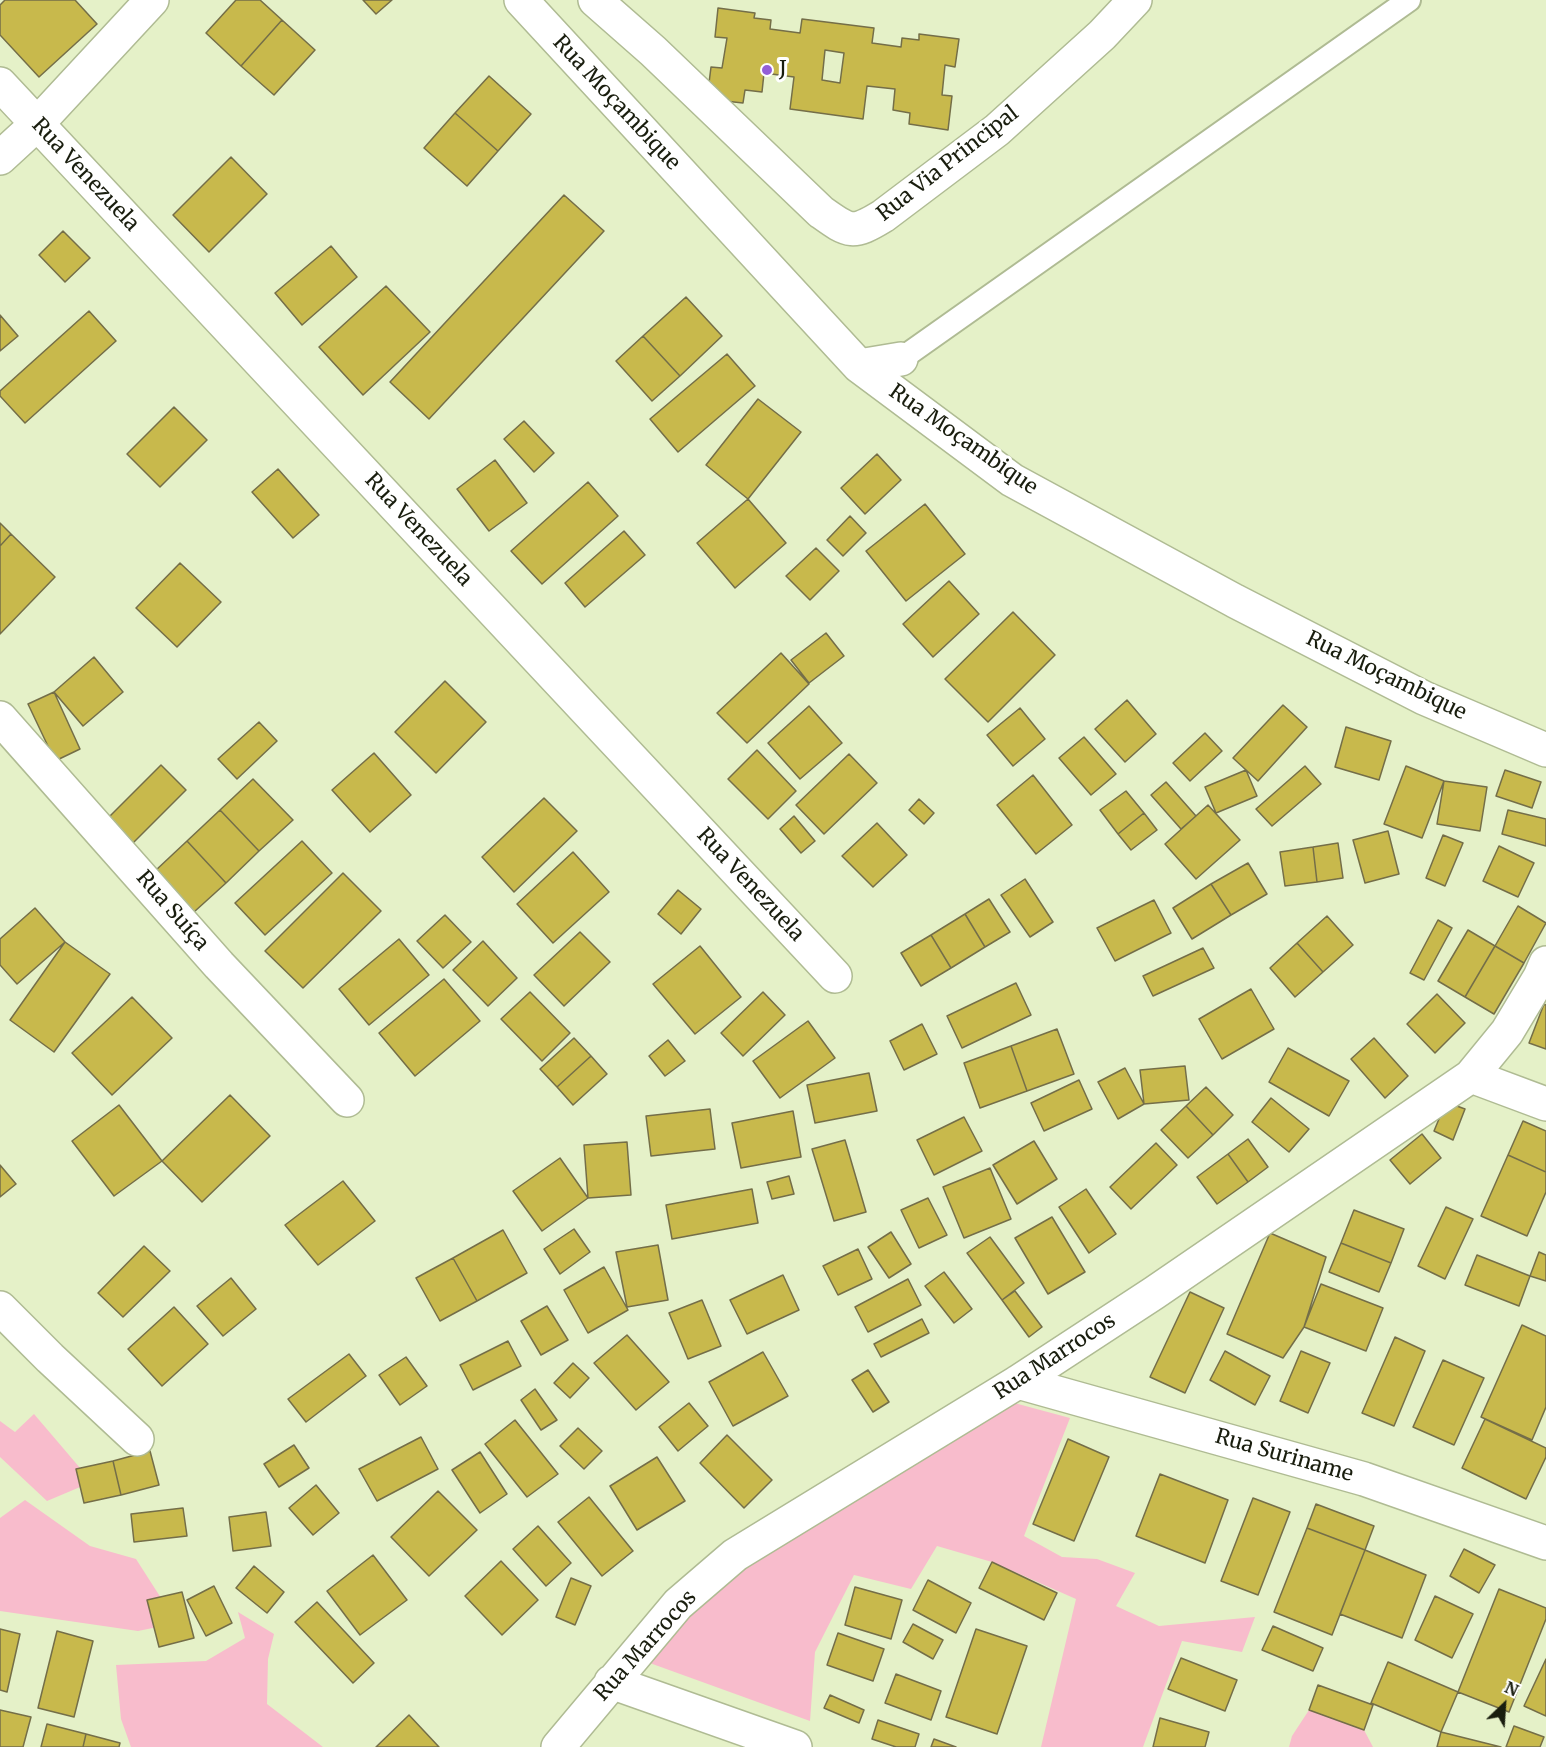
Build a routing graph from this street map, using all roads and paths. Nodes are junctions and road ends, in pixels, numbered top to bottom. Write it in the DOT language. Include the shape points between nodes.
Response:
graph roads {
  1 [pos="152,0"];
  2 [pos="521,0"];
  3 [pos="595,0"];
  4 [pos="1135,0"];
  5 [pos="1409,0"];
  6 [pos="0,84"];
  7 [pos="37,124"];
  8 [pos="0,158"];
  9 [pos="901,359"];
  10 [pos="859,366"];
  11 [pos="0,718"];
  12 [pos="1546,750"];
  13 [pos="1546,963"];
  14 [pos="835,976"];
  15 [pos="1471,1076"];
  16 [pos="347,1100"];
  17 [pos="1546,1104"];
  18 [pos="0,1308"];
  19 [pos="1018,1382"];
  20 [pos="137,1439"];
  21 [pos="1546,1543"];
  22 [pos="611,1682"];
  23 [pos="558,1747"];
  24 [pos="795,1747"];
  1 -- 7 [label="street"];
  2 -- 10 [label="street, Rua Moçambique"];
  3 -- 4 [label="street, Rua Via Principal" via="821,212 853,230 882,216 997,130"];
  5 -- 9 [label="lane"];
  6 -- 7 [label="street, Rua Venezuela"];
  7 -- 8 [label="street"];
  7 -- 14 [label="street, Rua Venezuela"];
  9 -- 10 [label="street"];
  10 -- 12 [label="street, Rua Moçambique" via="1012,480 1424,698"];
  11 -- 16 [label="street, Rua Suíça" via="219,965"];
  13 -- 15 [label="street, Rua Marrocos" via="1508,1032"];
  15 -- 17 [label="street"];
  15 -- 19 [label="street, Rua Marrocos"];
  18 -- 20 [label="street"];
  19 -- 21 [label="street, Rua Suriname" via="1364,1479"];
  19 -- 22 [label="street, Rua Marrocos" via="735,1555 678,1604"];
  22 -- 23 [label="street, Rua Marrocos"];
  22 -- 24 [label="street"];
}
